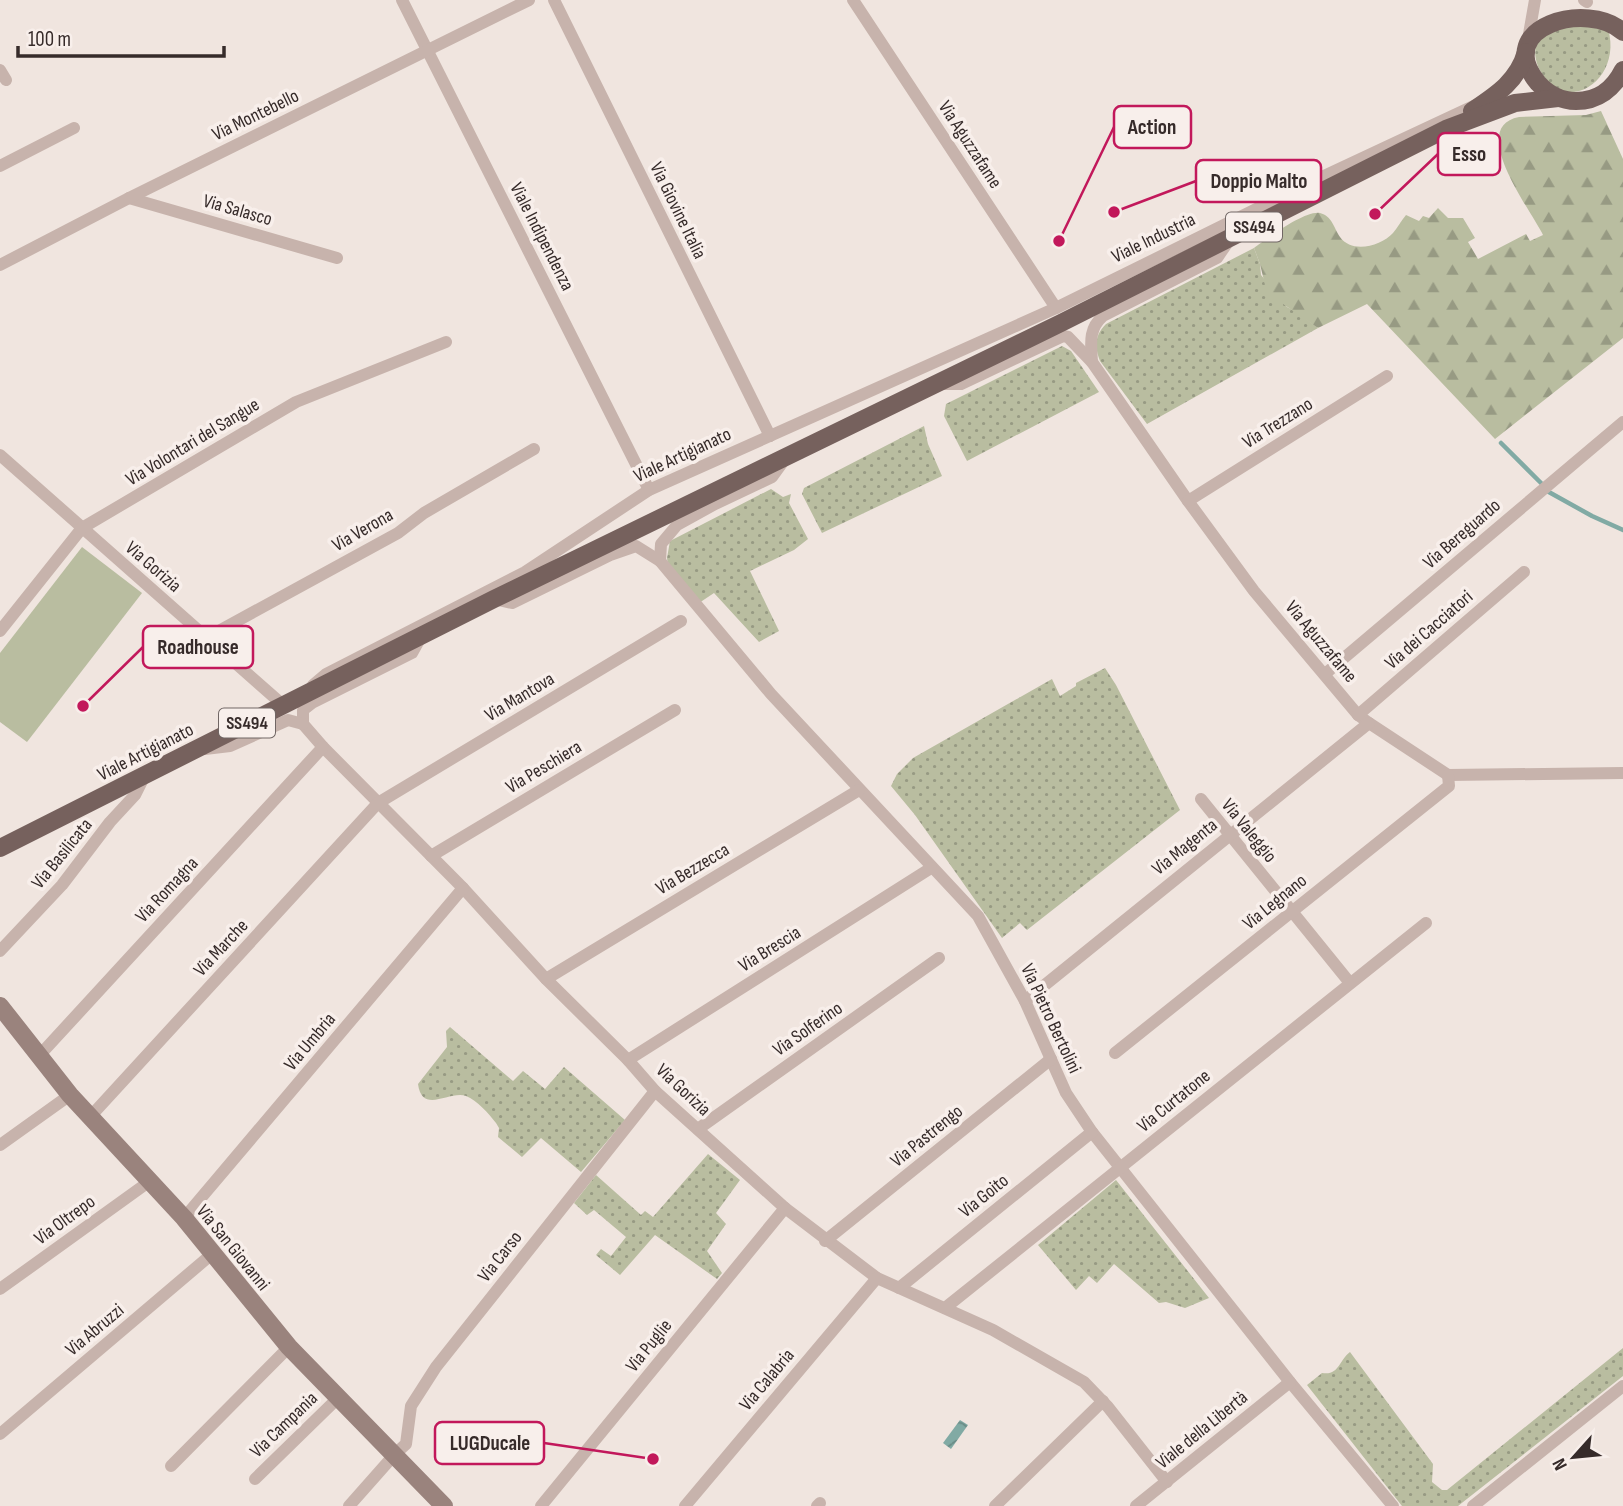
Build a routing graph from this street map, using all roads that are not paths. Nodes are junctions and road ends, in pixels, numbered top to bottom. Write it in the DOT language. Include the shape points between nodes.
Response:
graph roads {
  1 [pos="402,0"];
  2 [pos="529,0"];
  3 [pos="554,0"];
  4 [pos="853,0"];
  5 [pos="1535,0"];
  6 [pos="1590,3"];
  7 [pos="1623,17"];
  8 [pos="1623,32"];
  9 [pos="1528,43"];
  10 [pos="427,50"];
  11 [pos="1623,70"];
  12 [pos="1496,95"];
  13 [pos="1558,98"];
  14 [pos="74,128"];
  15 [pos="1446,129"];
  16 [pos="0,166"];
  17 [pos="129,198"];
  18 [pos="1230,239"];
  19 [pos="337,258"];
  20 [pos="0,265"];
  21 [pos="1059,316"];
  22 [pos="446,342"];
  23 [pos="1092,362"];
  24 [pos="1387,376"];
  25 [pos="936,384"];
  26 [pos="1623,422"];
  27 [pos="770,436"];
  28 [pos="534,449"];
  29 [pos="0,455"];
  30 [pos="786,457"];
  31 [pos="649,490"];
  32 [pos="1188,501"];
  33 [pos="82,528"];
  34 [pos="660,561"];
  35 [pos="1524,572"];
  36 [pos="494,599"];
  37 [pos="681,621"];
  38 [pos="0,631"];
  39 [pos="422,635"];
  40 [pos="206,638"];
  41 [pos="1325,674"];
  42 [pos="309,692"];
  43 [pos="283,705"];
  44 [pos="675,710"];
  45 [pos="1364,719"];
  46 [pos="303,723"];
  47 [pos="323,747"];
  48 [pos="194,750"];
  49 [pos="1623,773"];
  50 [pos="145,775"];
  51 [pos="1448,775"];
  52 [pos="859,790"];
  53 [pos="1201,799"];
  54 [pos="378,803"];
  55 [pos="1228,835"];
  56 [pos="0,848"];
  57 [pos="431,856"];
  58 [pos="931,868"];
  59 [pos="463,888"];
  60 [pos="1292,911"];
  61 [pos="1426,923"];
  62 [pos="0,951"];
  63 [pos="939,958"];
  64 [pos="546,979"];
  65 [pos="1350,983"];
  66 [pos="1025,1001"];
  67 [pos="0,1006"];
  68 [pos="1115,1053"];
  69 [pos="37,1056"];
  70 [pos="1051,1059"];
  71 [pos="628,1060"];
  72 [pos="655,1091"];
  73 [pos="70,1095"];
  74 [pos="90,1117"];
  75 [pos="698,1129"];
  76 [pos="1092,1132"];
  77 [pos="0,1145"];
  78 [pos="1119,1168"];
  79 [pos="150,1181"];
  80 [pos="785,1208"];
  81 [pos="184,1219"];
  82 [pos="825,1241"];
  83 [pos="212,1254"];
  84 [pos="877,1278"];
  85 [pos="899,1287"];
  86 [pos="0,1289"];
  87 [pos="945,1308"];
  88 [pos="289,1347"];
  89 [pos="1290,1382"];
  90 [pos="1623,1386"];
  91 [pos="338,1398"];
  92 [pos="1102,1401"];
  93 [pos="0,1434"];
  94 [pos="394,1454"];
  95 [pos="171,1466"];
  96 [pos="255,1479"];
  97 [pos="1167,1482"];
  98 [pos="349,1506"];
  99 [pos="444,1506"];
  100 [pos="541,1506"];
  101 [pos="685,1506"];
  102 [pos="995,1506"];
  103 [pos="1136,1506"];
  104 [pos="1393,1506"];
  105 [pos="1473,1506"];
  1 -- 10 [label="street, Viale Indipendenza"];
  2 -- 10 [label="street, Via Montebello"];
  3 -- 27 [label="street, Via Giovine Italia"];
  4 -- 21 [label="street, Via Aguzzafame"];
  5 -- 9 [label="street"];
  6 -- 7 [label="main road"];
  6 -- 8 [label="main road" via="1614,18"];
  6 -- 9 [label="main road, Viale Industria / SS494" via="1570,1 1552,7 1538,18"];
  9 -- 12 [label="main road, Viale Industria / SS494" via="1522,65"];
  9 -- 13 [label="main road" via="1527,62 1535,80"];
  10 -- 17 [label="street, Via Montebello"];
  10 -- 31 [label="street, Viale Indipendenza"];
  11 -- 13 [label="main road, Viale Industria / SS494" via="1612,87 1596,97 1577,102"];
  12 -- 15 [label="main road, Viale Industria / SS494"];
  12 -- 21 [label="street, Viale Industria" via="1305,185"];
  13 -- 15 [label="main road, Viale Industria / SS494" via="1515,103"];
  14 -- 16 [label="street"];
  15 -- 18 [label="main road, Viale Industria / SS494"];
  17 -- 19 [label="street, Via Salasco"];
  17 -- 20 [label="street, Via Montebello"];
  18 -- 21 [label="main road, Viale Industria / SS494"];
  18 -- 23 [label="street" via="1217,258 1097,321 1091,335"];
  21 -- 25 [label="main road, Viale Artigianato / SS494"];
  21 -- 27 [label="street, Viale Artigianato"];
  22 -- 33 [label="street, Via Volontari del Sangue" via="296,402"];
  23 -- 25 [label="street, Via Aguzzafame" via="1063,336 961,384"];
  23 -- 32 [label="street, Via Aguzzafame"];
  24 -- 32 [label="street, Via Trezzano"];
  25 -- 30 [label="main road, Viale Artigianato / SS494"];
  26 -- 41 [label="street, Via Bereguardo"];
  27 -- 31 [label="street, Viale Artigianato"];
  28 -- 40 [label="street, Via Verona" via="398,533"];
  29 -- 33 [label="street, Via Gorizia"];
  30 -- 34 [label="street" via="772,477 677,525 661,544"];
  30 -- 36 [label="main road, Viale Artigianato / SS494"];
  31 -- 42 [label="street, Viale Artigianato" via="525,572 326,674"];
  32 -- 41 [label="street, Via Aguzzafame" via="1254,591"];
  33 -- 38 [label="street, Via Volontari del Sangue"];
  33 -- 40 [label="street, Via Gorizia"];
  34 -- 36 [label="street" via="636,546 512,603"];
  34 -- 52 [label="street, Via Pietro Bertolini"];
  35 -- 45 [label="street, Via dei Cacciatori"];
  36 -- 39 [label="main road, Viale Artigianato / SS494"];
  37 -- 54 [label="street, Via Mantova"];
  39 -- 42 [label="main road, Viale Artigianato / SS494"];
  39 -- 46 [label="street" via="412,653 303,710"];
  40 -- 43 [label="street, Via Gorizia"];
  41 -- 45 [label="street, Via Aguzzafame"];
  42 -- 43 [label="main road, Viale Artigianato / SS494"];
  43 -- 48 [label="main road, Viale Artigianato / SS494"];
  44 -- 57 [label="street, Via Peschiera"];
  45 -- 51 [label="street, Via Aguzzafame"];
  45 -- 55 [label="street, Via Magenta"];
  46 -- 47 [label="street, Via Gorizia"];
  46 -- 48 [label="street" via="288,720 230,746"];
  47 -- 54 [label="street, Via Gorizia"];
  47 -- 69 [label="street, Via Romagna"];
  48 -- 50 [label="main road, Viale Artigianato / SS494"];
  49 -- 51 [label="street"];
  50 -- 56 [label="main road, Viale Artigianato / SS494"];
  50 -- 62 [label="street, Via Basilicata" via="135,795 62,886"];
  51 -- 60 [label="street, Via Legnano" via="1449,786"];
  52 -- 58 [label="street, Via Pietro Bertolini"];
  52 -- 64 [label="street, Via Bezzecca"];
  53 -- 55 [label="street, Via Valeggio"];
  54 -- 57 [label="street, Via Gorizia"];
  54 -- 74 [label="street, Via Marche"];
  55 -- 60 [label="street, Via Valeggio"];
  55 -- 66 [label="street, Via Magenta"];
  57 -- 59 [label="street, Via Gorizia"];
  58 -- 66 [label="street, Via Pietro Bertolini" via="978,916"];
  58 -- 71 [label="street, Via Brescia"];
  59 -- 64 [label="street, Via Gorizia"];
  59 -- 81 [label="street, Via Umbria"];
  60 -- 65 [label="street, Via Valeggio"];
  60 -- 68 [label="street, Via Legnano"];
  61 -- 65 [label="street, Via Curtatone"];
  63 -- 75 [label="street, Via Solferino"];
  64 -- 71 [label="street, Via Gorizia"];
  65 -- 78 [label="street, Via Curtatone"];
  66 -- 70 [label="street, Via Pietro Bertolini"];
  67 -- 69 [label="street, Via San Giovanni"];
  69 -- 73 [label="street, Via San Giovanni"];
  70 -- 76 [label="street, Via Pietro Bertolini" via="1066,1093"];
  70 -- 82 [label="street, Via Pastrengo"];
  71 -- 72 [label="street, Via Gorizia"];
  72 -- 75 [label="street, Via Gorizia"];
  72 -- 94 [label="street, Via Carso" via="436,1367 411,1406 406,1444"];
  73 -- 74 [label="street, Via San Giovanni"];
  73 -- 77 [label="street"];
  74 -- 79 [label="street, Via San Giovanni"];
  75 -- 80 [label="street, Via Gorizia"];
  76 -- 78 [label="street, Via Pietro Bertolini"];
  76 -- 85 [label="street, Via Goito"];
  78 -- 87 [label="street, Via Curtatone"];
  78 -- 89 [label="street, Via Pietro Bertolini"];
  79 -- 81 [label="street, Via San Giovanni"];
  79 -- 86 [label="street, Via Oltrepo"];
  80 -- 82 [label="street, Via Gorizia"];
  80 -- 100 [label="street, Via Puglie"];
  81 -- 83 [label="street, Via San Giovanni"];
  82 -- 84 [label="street, Via Gorizia"];
  83 -- 88 [label="street, Via San Giovanni"];
  83 -- 93 [label="street, Via Abruzzi"];
  84 -- 85 [label="street, Via Gorizia"];
  84 -- 101 [label="street, Via Calabria"];
  85 -- 87 [label="street, Via Gorizia"];
  87 -- 92 [label="street, Via Gorizia" via="1084,1382"];
  88 -- 91 [label="street, Via San Giovanni"];
  88 -- 95 [label="street"];
  89 -- 97 [label="street, Viale della Libertà"];
  89 -- 104 [label="street, Via Pietro Bertolini"];
  90 -- 105 [label="street"];
  91 -- 94 [label="street, Via San Giovanni"];
  91 -- 96 [label="street, Via Campania"];
  92 -- 97 [label="street, Via Gorizia"];
  92 -- 102 [label="street"];
  94 -- 98 [label="street, Via Carso"];
  94 -- 99 [label="street, Via San Giovanni"];
  97 -- 103 [label="street, Viale della Libertà"];
}
